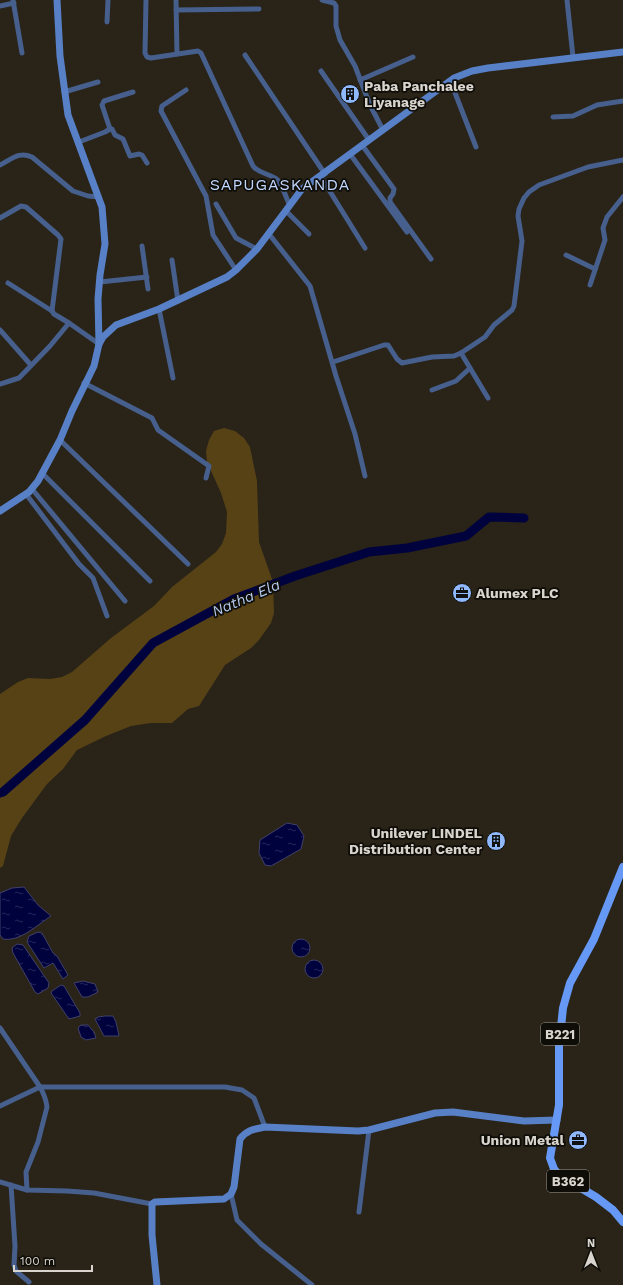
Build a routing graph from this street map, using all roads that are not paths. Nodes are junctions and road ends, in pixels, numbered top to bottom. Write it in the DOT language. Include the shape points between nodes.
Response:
graph roads {
  1 [pos="57,0"];
  2 [pos="108,0"];
  3 [pos="146,0"];
  4 [pos="176,0"];
  5 [pos="322,0"];
  6 [pos="567,0"];
  7 [pos="14,2"];
  8 [pos="0,6"];
  9 [pos="259,8"];
  10 [pos="176,10"];
  11 [pos="107,22"];
  12 [pos="623,52"];
  13 [pos="22,53"];
  14 [pos="177,54"];
  15 [pos="245,55"];
  16 [pos="413,57"];
  17 [pos="573,57"];
  18 [pos="321,71"];
  19 [pos="360,80"];
  20 [pos="450,80"];
  21 [pos="98,82"];
  22 [pos="186,90"];
  23 [pos="64,92"];
  24 [pos="133,92"];
  25 [pos="623,101"];
  26 [pos="553,117"];
  27 [pos="110,129"];
  28 [pos="383,130"];
  29 [pos="369,140"];
  30 [pos="78,142"];
  31 [pos="362,145"];
  32 [pos="476,147"];
  33 [pos="350,154"];
  34 [pos="623,160"];
  35 [pos="147,163"];
  36 [pos="0,165"];
  37 [pos="322,175"];
  38 [pos="99,197"];
  39 [pos="623,197"];
  40 [pos="216,204"];
  41 [pos="288,208"];
  42 [pos="0,218"];
  43 [pos="407,232"];
  44 [pos="269,234"];
  45 [pos="309,234"];
  46 [pos="142,246"];
  47 [pos="364,248"];
  48 [pos="257,249"];
  49 [pos="566,255"];
  50 [pos="431,259"];
  51 [pos="172,260"];
  52 [pos="595,269"];
  53 [pos="236,270"];
  54 [pos="147,277"];
  55 [pos="100,282"];
  56 [pos="8,283"];
  57 [pos="590,285"];
  58 [pos="148,289"];
  59 [pos="178,301"];
  60 [pos="159,309"];
  61 [pos="52,311"];
  62 [pos="69,323"];
  63 [pos="0,330"];
  64 [pos="99,344"];
  65 [pos="461,354"];
  66 [pos="333,362"];
  67 [pos="30,364"];
  68 [pos="470,368"];
  69 [pos="173,378"];
  70 [pos="84,383"];
  71 [pos="0,384"];
  72 [pos="432,390"];
  73 [pos="488,398"];
  74 [pos="60,440"];
  75 [pos="42,473"];
  76 [pos="365,476"];
  77 [pos="206,478"];
  78 [pos="29,492"];
  79 [pos="0,511"];
  80 [pos="188,564"];
  81 [pos="150,581"];
  82 [pos="125,601"];
  83 [pos="107,616"];
  84 [pos="623,867"];
  85 [pos="0,1028"];
  86 [pos="40,1087"];
  87 [pos="0,1106"];
  88 [pos="557,1120"];
  89 [pos="265,1127"];
  90 [pos="369,1130"];
  91 [pos="0,1182"];
  92 [pos="11,1185"];
  93 [pos="27,1190"];
  94 [pos="231,1194"];
  95 [pos="152,1204"];
  96 [pos="360,1212"];
  97 [pos="623,1222"];
  98 [pos="29,1282"];
  99 [pos="157,1285"];
  100 [pos="312,1285"];
  1 -- 23 [label="street"];
  2 -- 11 [label="street"];
  3 -- 14 [label="street" via="147,57"];
  4 -- 10 [label="street"];
  5 -- 19 [label="street" via="336,6 336,26 340,40"];
  6 -- 17 [label="street"];
  7 -- 8 [label="street"];
  7 -- 13 [label="street"];
  9 -- 10 [label="street"];
  10 -- 14 [label="street"];
  12 -- 17 [label="street"];
  14 -- 41 [label="street" via="198,51 201,53 253,166 279,181"];
  15 -- 37 [label="street"];
  16 -- 19 [label="street"];
  17 -- 20 [label="street" via="480,69"];
  18 -- 29 [label="street"];
  19 -- 28 [label="street"];
  20 -- 28 [label="street"];
  20 -- 32 [label="street"];
  21 -- 23 [label="street"];
  22 -- 53 [label="street" via="162,106 161,111 206,196 213,235"];
  23 -- 30 [label="street" via="68,115"];
  24 -- 27 [label="street" via="103,102"];
  25 -- 26 [label="street" via="596,105 573,116"];
  27 -- 30 [label="street"];
  27 -- 35 [label="street" via="123,139 130,156 142,155"];
  28 -- 29 [label="street"];
  29 -- 31 [label="street"];
  30 -- 38 [label="street"];
  31 -- 33 [label="street"];
  31 -- 50 [label="street" via="394,189 390,202"];
  33 -- 37 [label="street"];
  33 -- 43 [label="street"];
  34 -- 65 [label="street" via="588,167 539,185 529,192 524,198 518,216 522,241 514,308 484,337"];
  36 -- 38 [label="street" via="19,154 25,154 73,191"];
  37 -- 41 [label="street" via="302,189"];
  37 -- 47 [label="street"];
  38 -- 55 [label="street" via="105,244"];
  39 -- 52 [label="street" via="607,217 603,228 605,240"];
  40 -- 48 [label="street" via="236,238"];
  41 -- 44 [label="street"];
  41 -- 45 [label="street"];
  42 -- 61 [label="street" via="20,206 26,207 61,239"];
  44 -- 48 [label="street"];
  44 -- 66 [label="street" via="310,286"];
  46 -- 54 [label="street"];
  48 -- 53 [label="street"];
  49 -- 52 [label="street"];
  51 -- 59 [label="street"];
  52 -- 57 [label="street"];
  53 -- 59 [label="street" via="218,282"];
  54 -- 55 [label="street"];
  54 -- 58 [label="street"];
  55 -- 64 [label="street"];
  56 -- 61 [label="street"];
  59 -- 60 [label="street"];
  60 -- 64 [label="street" via="116,325"];
  60 -- 69 [label="street"];
  61 -- 62 [label="street"];
  62 -- 64 [label="street"];
  62 -- 67 [label="street" via="50,346"];
  63 -- 67 [label="street"];
  64 -- 70 [label="street" via="94,366"];
  65 -- 66 [label="street" via="402,363 388,345 384,345"];
  65 -- 68 [label="street"];
  66 -- 76 [label="street"];
  67 -- 71 [label="street" via="19,378"];
  68 -- 72 [label="street" via="456,381"];
  68 -- 73 [label="street"];
  70 -- 74 [label="street"];
  70 -- 77 [label="street" via="152,418 158,430 209,466"];
  74 -- 75 [label="street"];
  74 -- 80 [label="street"];
  75 -- 78 [label="street"];
  75 -- 81 [label="street"];
  78 -- 79 [label="street"];
  78 -- 82 [label="street"];
  78 -- 83 [label="street" via="79,564 93,578"];
  84 -- 88 [label="main road, B221" via="594,939 570,983 564,1000 560,1032"];
  85 -- 86 [label="street"];
  86 -- 87 [label="street"];
  86 -- 89 [label="street" via="225,1087 242,1090 254,1098"];
  86 -- 93 [label="street" via="45,1095 47,1107 38,1142 26,1172"];
  88 -- 90 [label="street" via="524,1121 453,1112 435,1113"];
  88 -- 97 [label="main road, B362" via="550,1158 554,1169 566,1180 613,1210"];
  89 -- 90 [label="street"];
  89 -- 94 [label="street" via="252,1129 244,1133 240,1139"];
  90 -- 96 [label="street"];
  91 -- 92 [label="street"];
  92 -- 93 [label="street"];
  92 -- 98 [label="street" via="14,1265 16,1272"];
  93 -- 95 [label="street" via="94,1194"];
  94 -- 95 [label="street" via="224,1199 209,1201"];
  94 -- 100 [label="street" via="237,1220 261,1244"];
  95 -- 99 [label="street"];
}
